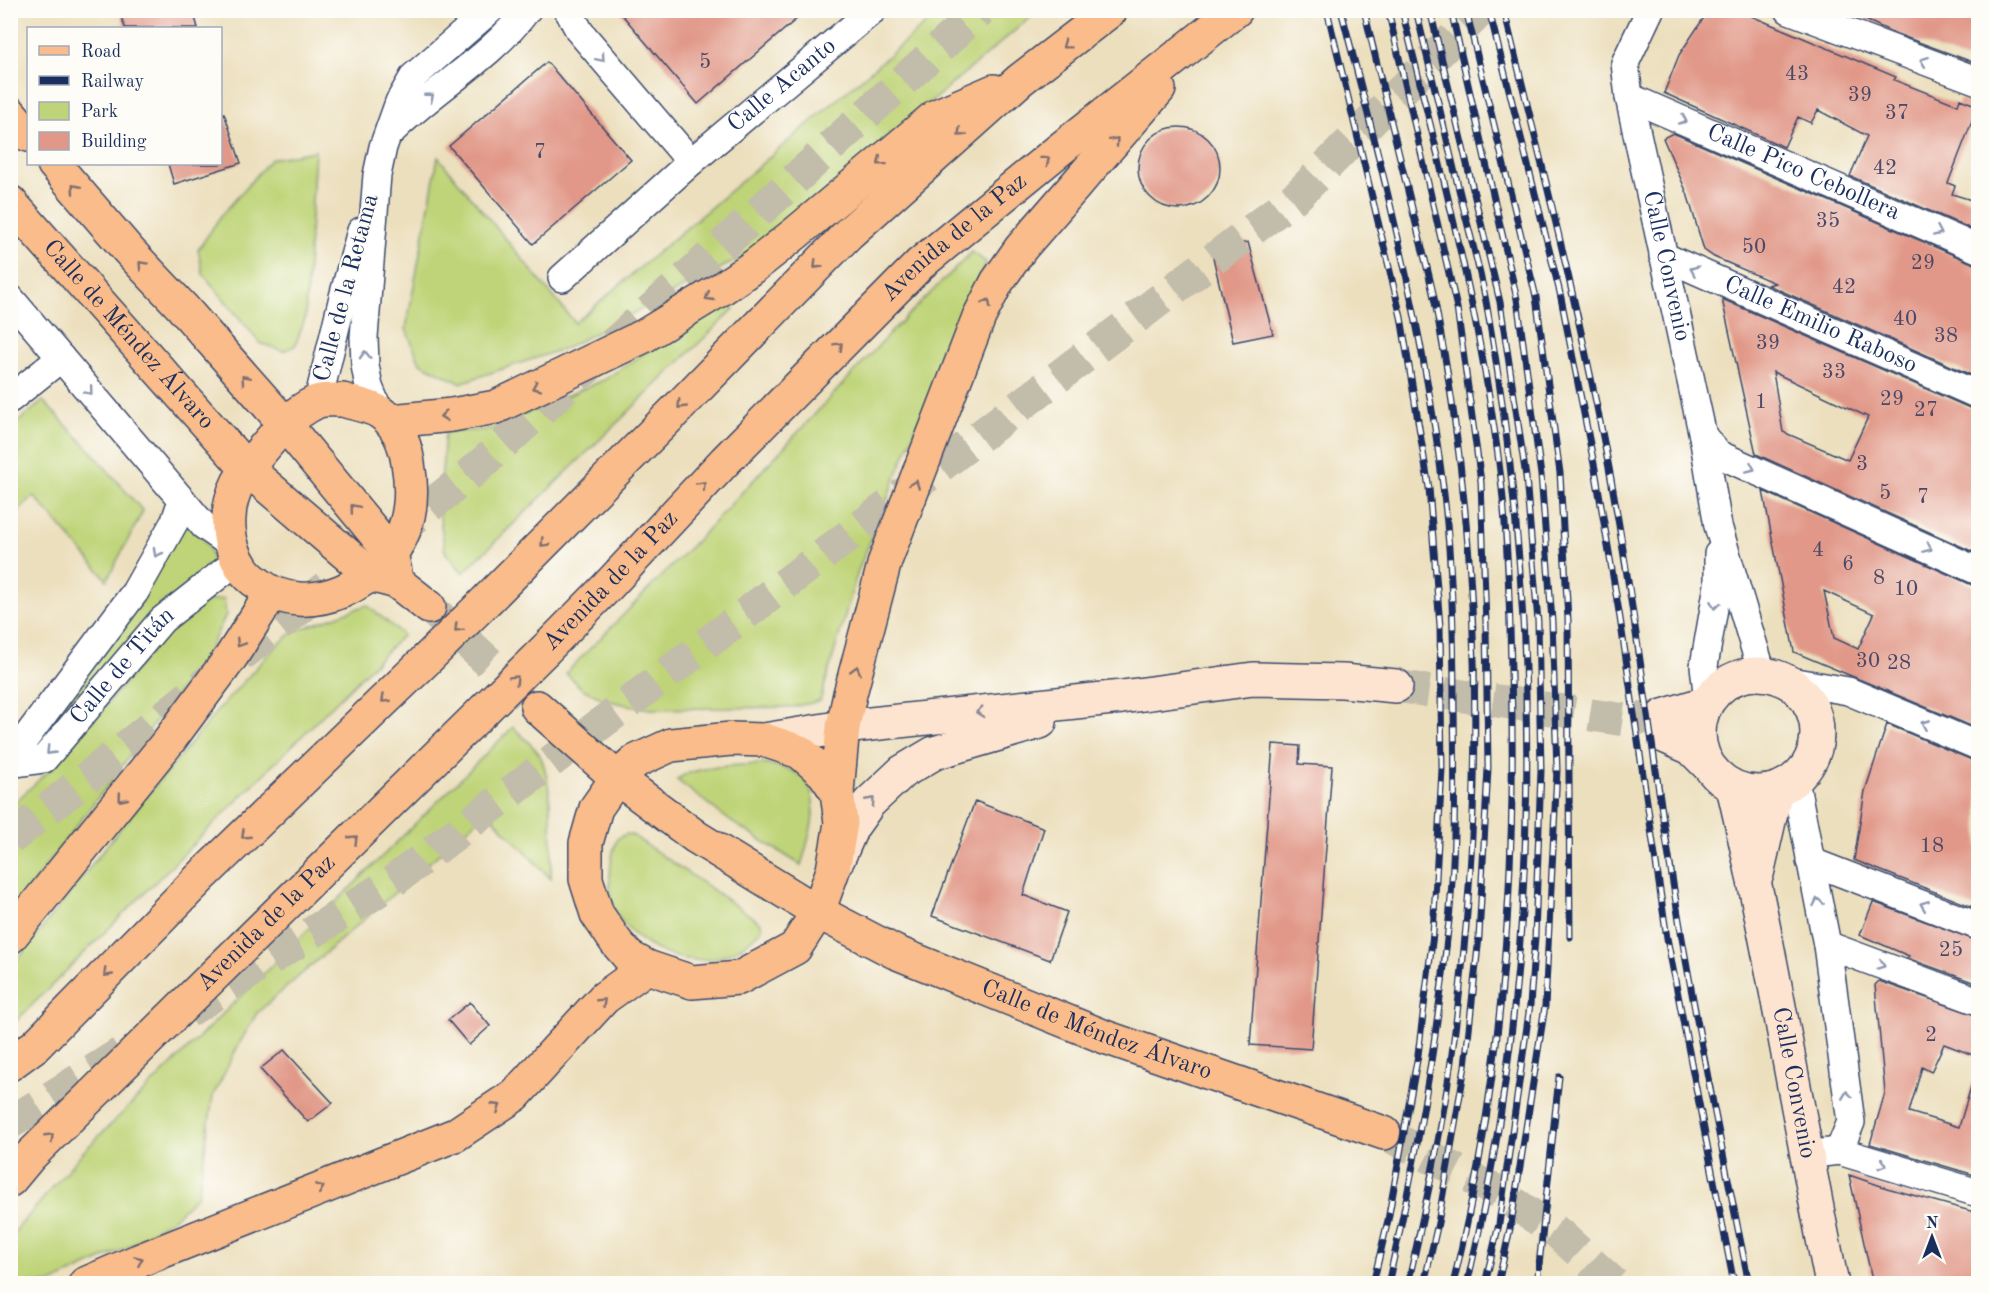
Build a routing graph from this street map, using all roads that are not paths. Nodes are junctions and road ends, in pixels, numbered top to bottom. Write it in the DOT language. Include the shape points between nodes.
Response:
graph roads {
  1 [pos="490,10"];
  2 [pos="527,10"];
  3 [pos="568,10"];
  4 [pos="873,10"];
  5 [pos="1111,10"];
  6 [pos="1236,10"];
  7 [pos="1650,10"];
  8 [pos="1789,10"];
  9 [pos="1209,31"];
  10 [pos="1020,80"];
  11 [pos="1978,81"];
  12 [pos="1629,97"];
  13 [pos="10,113"];
  14 [pos="27,134"];
  15 [pos="387,136"];
  16 [pos="691,162"];
  17 [pos="55,165"];
  18 [pos="377,175"];
  19 [pos="10,202"];
  20 [pos="1978,249"];
  21 [pos="1663,256"];
  22 [pos="562,278"];
  23 [pos="10,298"];
  24 [pos="61,358"];
  25 [pos="1978,395"];
  26 [pos="10,399"];
  27 [pos="318,401"];
  28 [pos="385,416"];
  29 [pos="284,423"];
  30 [pos="1703,436"];
  31 [pos="247,469"];
  32 [pos="182,500"];
  33 [pos="1719,526"];
  34 [pos="233,552"];
  35 [pos="387,570"];
  36 [pos="1978,570"];
  37 [pos="271,594"];
  38 [pos="429,607"];
  39 [pos="1774,676"];
  40 [pos="1396,686"];
  41 [pos="1122,697"];
  42 [pos="1707,702"];
  43 [pos="537,707"];
  44 [pos="843,727"];
  45 [pos="764,740"];
  46 [pos="1978,746"];
  47 [pos="10,761"];
  48 [pos="1707,764"];
  49 [pos="617,778"];
  50 [pos="1785,785"];
  51 [pos="1734,787"];
  52 [pos="837,792"];
  53 [pos="1810,861"];
  54 [pos="833,870"];
  55 [pos="1756,882"];
  56 [pos="818,912"];
  57 [pos="1978,926"];
  58 [pos="10,937"];
  59 [pos="1827,945"];
  60 [pos="646,967"];
  61 [pos="1978,1001"];
  62 [pos="23,1054"];
  63 [pos="10,1080"];
  64 [pos="1384,1133"];
  65 [pos="1839,1151"];
  66 [pos="1806,1156"];
  67 [pos="10,1180"];
  68 [pos="1978,1193"];
  69 [pos="85,1284"];
  70 [pos="1832,1284"];
  1 -- 15 [label="street, Calle de la Retama" via="414,76 399,102"];
  15 -- 2 [label="street, one-way" via="505,38"];
  3 -- 16 [label="street, one-way" via="580,33"];
  4 -- 16 [label="street, Calle Acanto"];
  5 -- 10 [label="main road, one-way"];
  6 -- 9 [label="main road, Avenida de la Paz"];
  7 -- 12 [label="street, Calle Convenio" via="1625,63"];
  11 -- 8 [label="street, one-way"];
  44 -- 9 [label="main road, one-way" via="885,561 979,317 997,282 1021,248"];
  67 -- 9 [label="main road, Avenida de la Paz, one-way, bridge" via="546,649 920,264"];
  10 -- 28 [label="main road, one-way" via="936,116 757,264 644,336 496,407 452,415"];
  10 -- 62 [label="main road, one-way, bridge" via="849,233 428,659"];
  12 -- 20 [label="street, Calle Pico Cebollera, one-way"];
  12 -- 21 [label="street, Calle Convenio"];
  13 -- 14 [label="main road"];
  15 -- 18 [label="street, Calle de la Retama"];
  16 -- 22 [label="street, Calle Acanto"];
  29 -- 17 [label="main road, Calle de Méndez Álvaro, one-way"];
  18 -- 27 [label="street, Calle de la Retama"];
  28 -- 18 [label="street, Calle de la Retama, one-way" via="369,387 364,337"];
  19 -- 31 [label="main road, Calle de Méndez Álvaro"];
  25 -- 21 [label="street, Calle Emilio Raboso, one-way"];
  21 -- 30 [label="street, Calle Convenio"];
  23 -- 24 [label="street"];
  24 -- 26 [label="street"];
  24 -- 32 [label="street, one-way"];
  27 -- 28 [label="main road" via="343,400"];
  27 -- 29 [label="main road"];
  28 -- 35 [label="main road" via="400,435 411,478 410,508"];
  29 -- 31 [label="main road"];
  35 -- 29 [label="main road, Calle de Méndez Álvaro, one-way"];
  30 -- 33 [label="street, Calle Convenio"];
  30 -- 36 [label="street, one-way" via="1718,454"];
  31 -- 34 [label="main road" via="238,482 229,515"];
  31 -- 35 [label="main road, Calle de Méndez Álvaro"];
  32 -- 34 [label="street"];
  32 -- 47 [label="street, Calle de Titán, one-way" via="175,521 135,592"];
  33 -- 39 [label="street, Calle Convenio"];
  33 -- 42 [label="street, Calle Convenio, one-way" via="1719,585 1704,666"];
  34 -- 37 [label="main road" via="246,574"];
  34 -- 47 [label="street, Calle de Titán, one-way" via="162,620 44,759"];
  35 -- 37 [label="main road" via="323,598 296,600"];
  35 -- 38 [label="main road, Calle de Méndez Álvaro"];
  37 -- 58 [label="main road, one-way" via="231,657 168,742"];
  39 -- 42 [label="street" via="1746,674 1731,679"];
  46 -- 39 [label="street, one-way" via="1848,692"];
  39 -- 50 [label="street" via="1801,692 1818,727 1816,747 1808,765"];
  40 -- 41 [label="street" via="1253,678"];
  41 -- 44 [label="street, one-way"];
  54 -- 41 [label="street, one-way" via="852,827 869,803 911,766 934,753"];
  42 -- 48 [label="street" via="1698,734"];
  42 -- 48 [label="street" via="1665,727"];
  43 -- 49 [label="main road, Calle de Méndez Álvaro"];
  44 -- 45 [label="street"];
  44 -- 52 [label="main road"];
  45 -- 49 [label="main road" via="671,745 636,761"];
  45 -- 52 [label="main road" via="800,752 824,773"];
  48 -- 51 [label="street"];
  49 -- 56 [label="main road, Calle de Méndez Álvaro" via="696,837"];
  49 -- 60 [label="main road" via="596,808 586,843 586,879 597,914 628,957"];
  50 -- 51 [label="street" via="1762,792"];
  50 -- 53 [label="street, Calle Convenio"];
  50 -- 55 [label="street"];
  51 -- 55 [label="street, Calle Convenio"];
  52 -- 54 [label="main road" via="841,823"];
  57 -- 53 [label="street, one-way"];
  59 -- 53 [label="street, Calle Convenio, one-way"];
  54 -- 56 [label="main road"];
  55 -- 66 [label="street, Calle Convenio"];
  56 -- 60 [label="main road" via="795,948 739,978 692,982"];
  56 -- 64 [label="main road, Calle de Méndez Álvaro" via="895,952 1105,1037"];
  59 -- 61 [label="street, one-way"];
  65 -- 59 [label="street, Calle Convenio, one-way" via="1851,1122"];
  69 -- 60 [label="main road, one-way" via="455,1135 515,1095 604,998"];
  62 -- 63 [label="main road"];
  65 -- 66 [label="street"];
  65 -- 68 [label="street, one-way"];
  66 -- 70 [label="street, Calle Convenio"];
}
